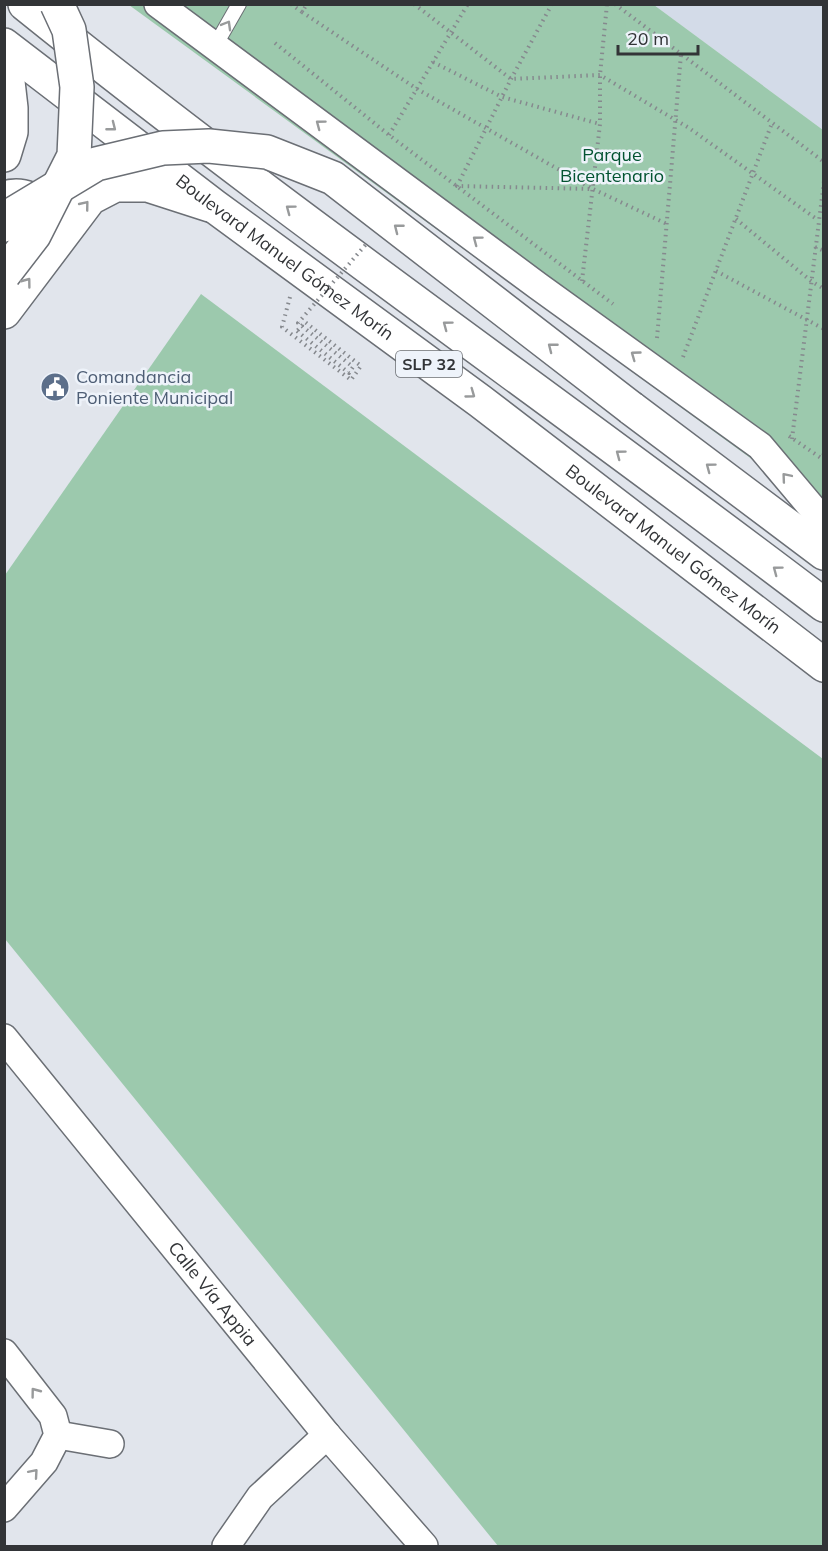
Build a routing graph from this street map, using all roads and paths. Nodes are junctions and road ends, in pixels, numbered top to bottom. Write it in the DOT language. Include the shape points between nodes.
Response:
graph roads {
  1 [pos="24,4"];
  2 [pos="57,4"];
  3 [pos="158,4"];
  4 [pos="239,4"];
  5 [pos="291,4"];
  6 [pos="307,4"];
  7 [pos="414,4"];
  8 [pos="468,4"];
  9 [pos="552,4"];
  10 [pos="607,4"];
  11 [pos="615,4"];
  12 [pos="302,12"];
  13 [pos="451,33"];
  14 [pos="275,43"];
  15 [pos="4,45"];
  16 [pos="215,46"];
  17 [pos="681,54"];
  18 [pos="4,62"];
  19 [pos="433,62"];
  20 [pos="600,75"];
  21 [pos="511,79"];
  22 [pos="417,89"];
  23 [pos="502,97"];
  24 [pos="675,120"];
  25 [pos="772,123"];
  26 [pos="600,124"];
  27 [pos="486,129"];
  28 [pos="390,135"];
  29 [pos="4,155"];
  30 [pos="824,162"];
  31 [pos="753,175"];
  32 [pos="824,181"];
  33 [pos="457,186"];
  34 [pos="593,189"];
  35 [pos="4,198"];
  36 [pos="214,206"];
  37 [pos="736,219"];
  38 [pos="818,220"];
  39 [pos="667,224"];
  40 [pos="4,225"];
  41 [pos="371,238"];
  42 [pos="815,247"];
  43 [pos="824,251"];
  44 [pos="50,252"];
  45 [pos="298,268"];
  46 [pos="716,271"];
  47 [pos="4,274"];
  48 [pos="582,281"];
  49 [pos="811,281"];
  50 [pos="824,289"];
  51 [pos="620,309"];
  52 [pos="4,312"];
  53 [pos="806,319"];
  54 [pos="824,329"];
  55 [pos="648,330"];
  56 [pos="657,338"];
  57 [pos="666,344"];
  58 [pos="675,350"];
  59 [pos="683,357"];
  60 [pos="692,363"];
  61 [pos="783,432"];
  62 [pos="792,439"];
  63 [pos="823,458"];
  64 [pos="824,522"];
  65 [pos="824,553"];
  66 [pos="824,605"];
  67 [pos="824,665"];
  68 [pos="4,1038"];
  69 [pos="4,1353"];
  70 [pos="58,1435"];
  71 [pos="327,1435"];
  72 [pos="110,1444"];
  73 [pos="4,1508"];
  74 [pos="226,1546"];
  75 [pos="424,1546"];
  66 -- 1 [label="main road, SLP 32, one-way" via="289,208"];
  2 -- 47 [label="main road, bridge" via="69,30 77,87 74,156 34,236"];
  3 -- 16 [label="street"];
  16 -- 4 [label="lane, one-way"];
  5 -- 12 [label="path"];
  6 -- 12 [label="path"];
  7 -- 13 [label="path"];
  8 -- 13 [label="path"];
  9 -- 21 [label="path"];
  10 -- 20 [label="path"];
  11 -- 17 [label="path"];
  12 -- 22 [label="path"];
  13 -- 19 [label="path"];
  13 -- 21 [label="path"];
  14 -- 28 [label="path"];
  15 -- 36 [label="main road, Boulevard Manuel Gómez Morín / SLP 32, one-way"];
  64 -- 16 [label="street, one-way" via="760,446"];
  17 -- 24 [label="path"];
  17 -- 25 [label="path"];
  18 -- 29 [label="main road" via="11,108 11,132"];
  19 -- 22 [label="path"];
  19 -- 23 [label="path"];
  20 -- 21 [label="path"];
  20 -- 24 [label="path"];
  20 -- 26 [label="path"];
  21 -- 23 [label="path"];
  22 -- 27 [label="path"];
  22 -- 28 [label="path"];
  23 -- 26 [label="path"];
  23 -- 27 [label="path"];
  24 -- 31 [label="path"];
  24 -- 39 [label="path"];
  25 -- 30 [label="path"];
  25 -- 31 [label="path"];
  26 -- 34 [label="path"];
  27 -- 33 [label="path"];
  27 -- 34 [label="path"];
  28 -- 33 [label="path"];
  31 -- 37 [label="path"];
  31 -- 38 [label="path"];
  32 -- 38 [label="path"];
  33 -- 34 [label="path"];
  33 -- 48 [label="path"];
  34 -- 39 [label="path"];
  34 -- 48 [label="path"];
  35 -- 44 [label="main road" via="32,199 47,213 53,232"];
  44 -- 36 [label="main road, one-way" via="90,198 115,185 148,185"];
  36 -- 45 [label="main road, Boulevard Manuel Gómez Morín / SLP 32"];
  37 -- 46 [label="path"];
  37 -- 49 [label="path"];
  38 -- 42 [label="path"];
  39 -- 56 [label="path"];
  65 -- 40 [label="main road, one-way, bridge" via="333,177 267,152 209,146 164,148 96,164 13,214"];
  41 -- 45 [label="path, bridge" via="298,323 353,367 349,373 297,331 305,322 361,366 351,380 282,327"];
  42 -- 43 [label="path"];
  42 -- 49 [label="path"];
  52 -- 44 [label="main road, one-way"];
  45 -- 67 [label="main road, Boulevard Manuel Gómez Morín / SLP 32, one-way" via="480,401"];
  46 -- 53 [label="path"];
  46 -- 59 [label="path"];
  48 -- 51 [label="path"];
  49 -- 50 [label="path"];
  49 -- 53 [label="path"];
  53 -- 54 [label="path"];
  53 -- 62 [label="path"];
  55 -- 56 [label="path"];
  56 -- 57 [label="path"];
  58 -- 59 [label="path"];
  59 -- 60 [label="path"];
  61 -- 62 [label="path"];
  62 -- 63 [label="path"];
  68 -- 71 [label="street, Calle Vía Appia"];
  70 -- 69 [label="street, one-way" via="53,1416"];
  70 -- 72 [label="street"];
  73 -- 70 [label="street, one-way" via="44,1462"];
  71 -- 74 [label="street" via="260,1497"];
  71 -- 75 [label="street, Calle Vía Appia"];
}
